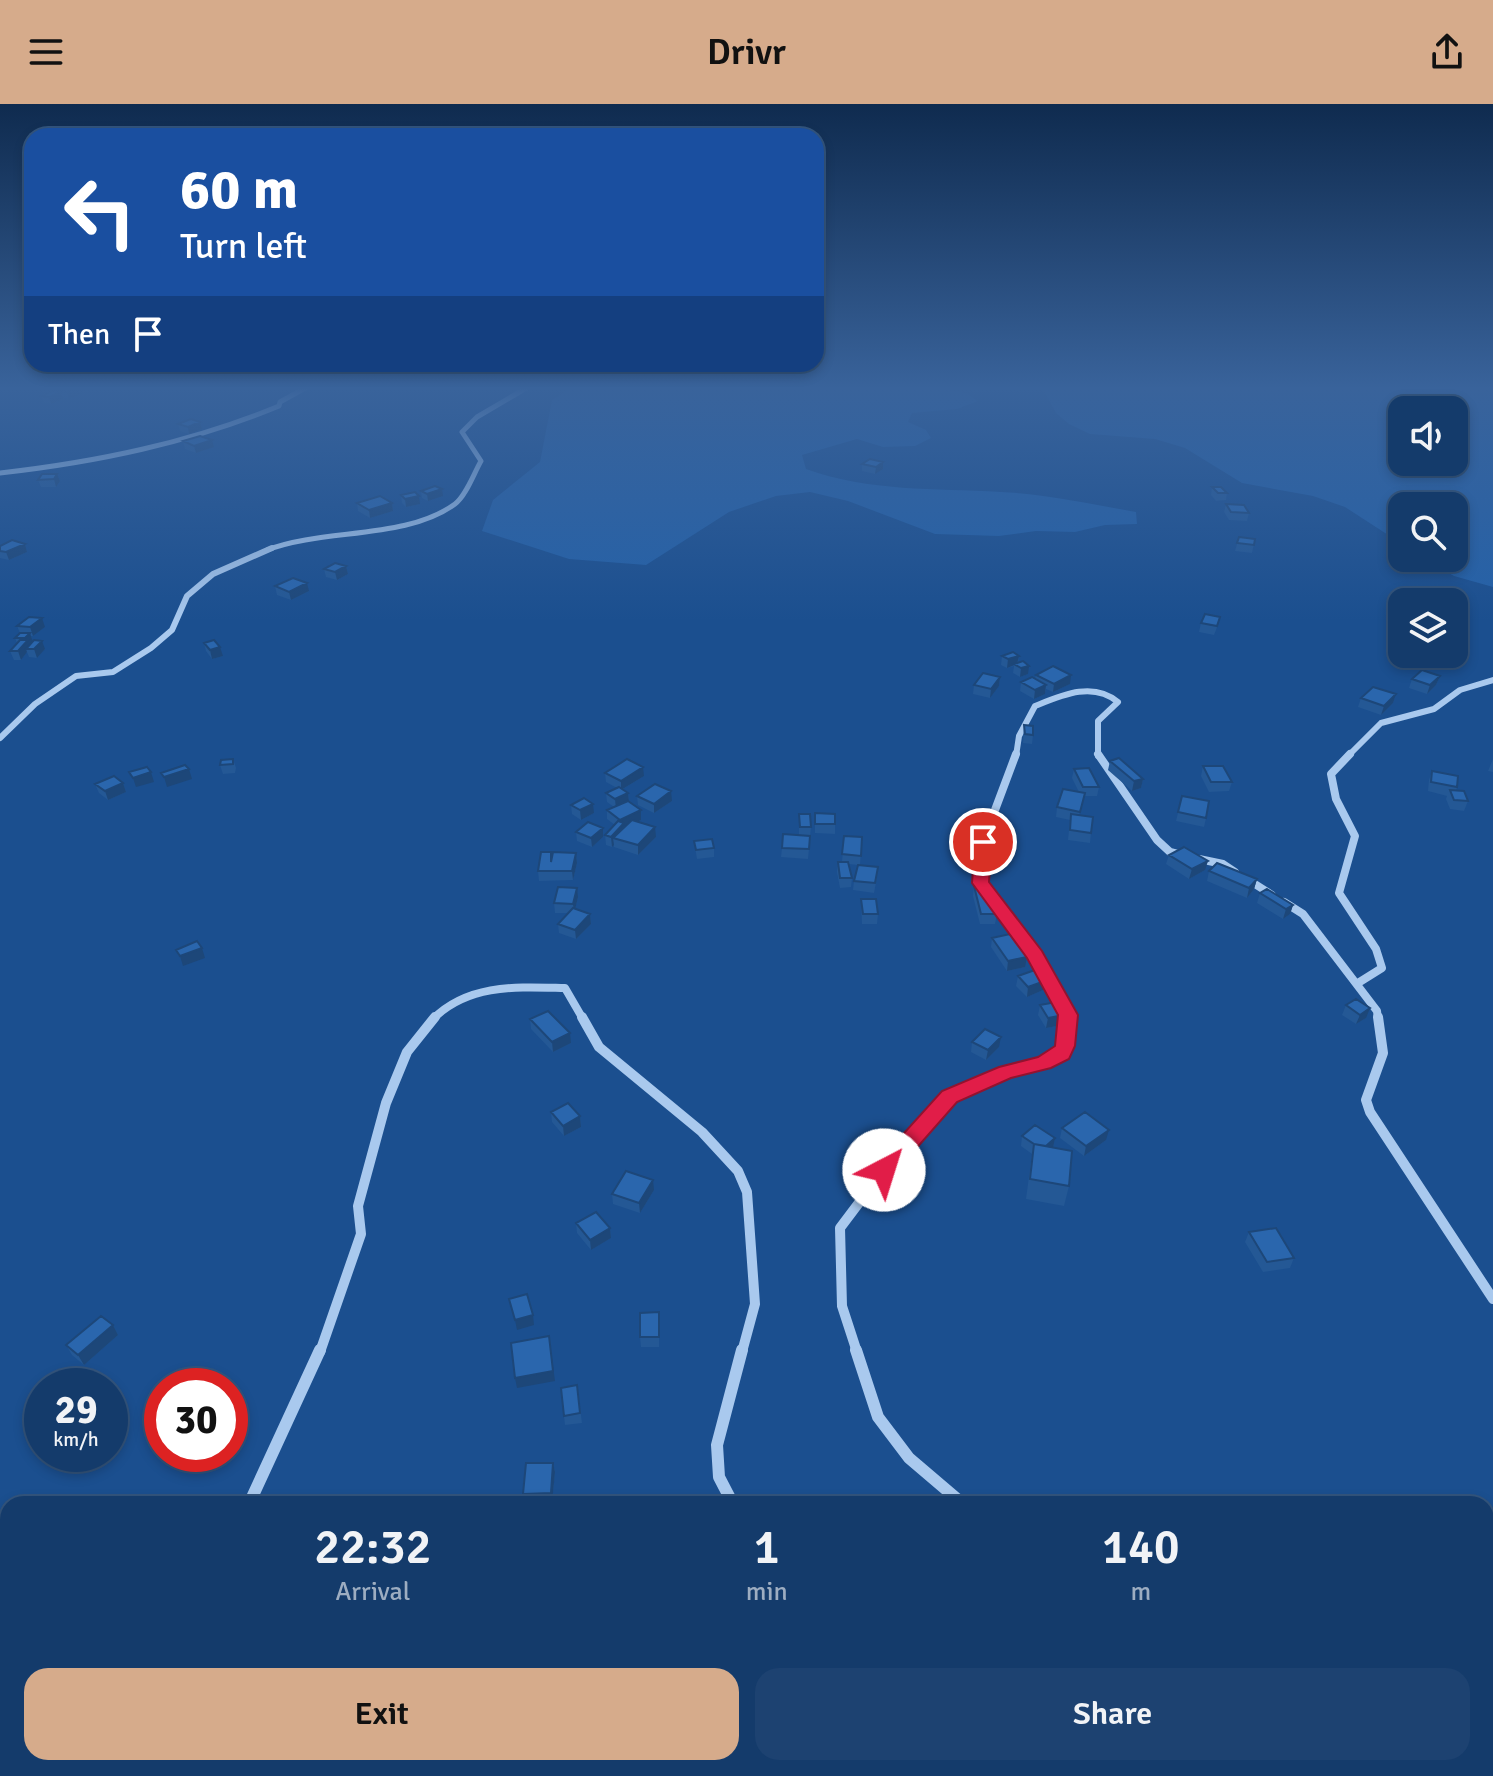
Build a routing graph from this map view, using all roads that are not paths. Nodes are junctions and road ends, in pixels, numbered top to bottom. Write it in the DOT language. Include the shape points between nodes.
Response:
graph roads {
  1 [pos="67,465"];
  2 [pos="479,465"];
  3 [pos="0,473"];
  4 [pos="1493,680"];
  5 [pos="0,738"];
  6 [pos="1358,983"];
  7 [pos="1493,1299"];
  8 [pos="253,1496"];
  9 [pos="729,1496"];
  10 [pos="954,1496"];
  1 -- 3 [label="street"];
  2 -- 5 [label="street" via="457,503 414,523 309,538 213,574 187,596 172,630 151,648 113,672 76,676 35,704"];
  4 -- 6 [label="street" via="1460,690 1434,709 1381,723 1331,774 1330,784 1356,832 1339,893 1376,949 1382,968"];
  6 -- 7 [label="street" via="1381,1021 1383,1053 1366,1100 1370,1112"];
  6 -- 10 [label="street" via="1303,914 1223,864 1170,852 1157,840 1098,757 1098,721 1118,702 1115,697 1099,690 1035,706 1019,736 1015,762 983,842 981,883 1035,955 1068,1015 1065,1046 1062,1054 1044,1063 949,1096 898,1151 840,1228 842,1306 878,1417 909,1458"];
  8 -- 9 [label="street" via="317,1360 361,1234 359,1204 391,1085 407,1049 418,1031 452,1003 494,988 565,988 599,1047 702,1132 738,1171 747,1192 755,1304 717,1445 719,1477"];
}
